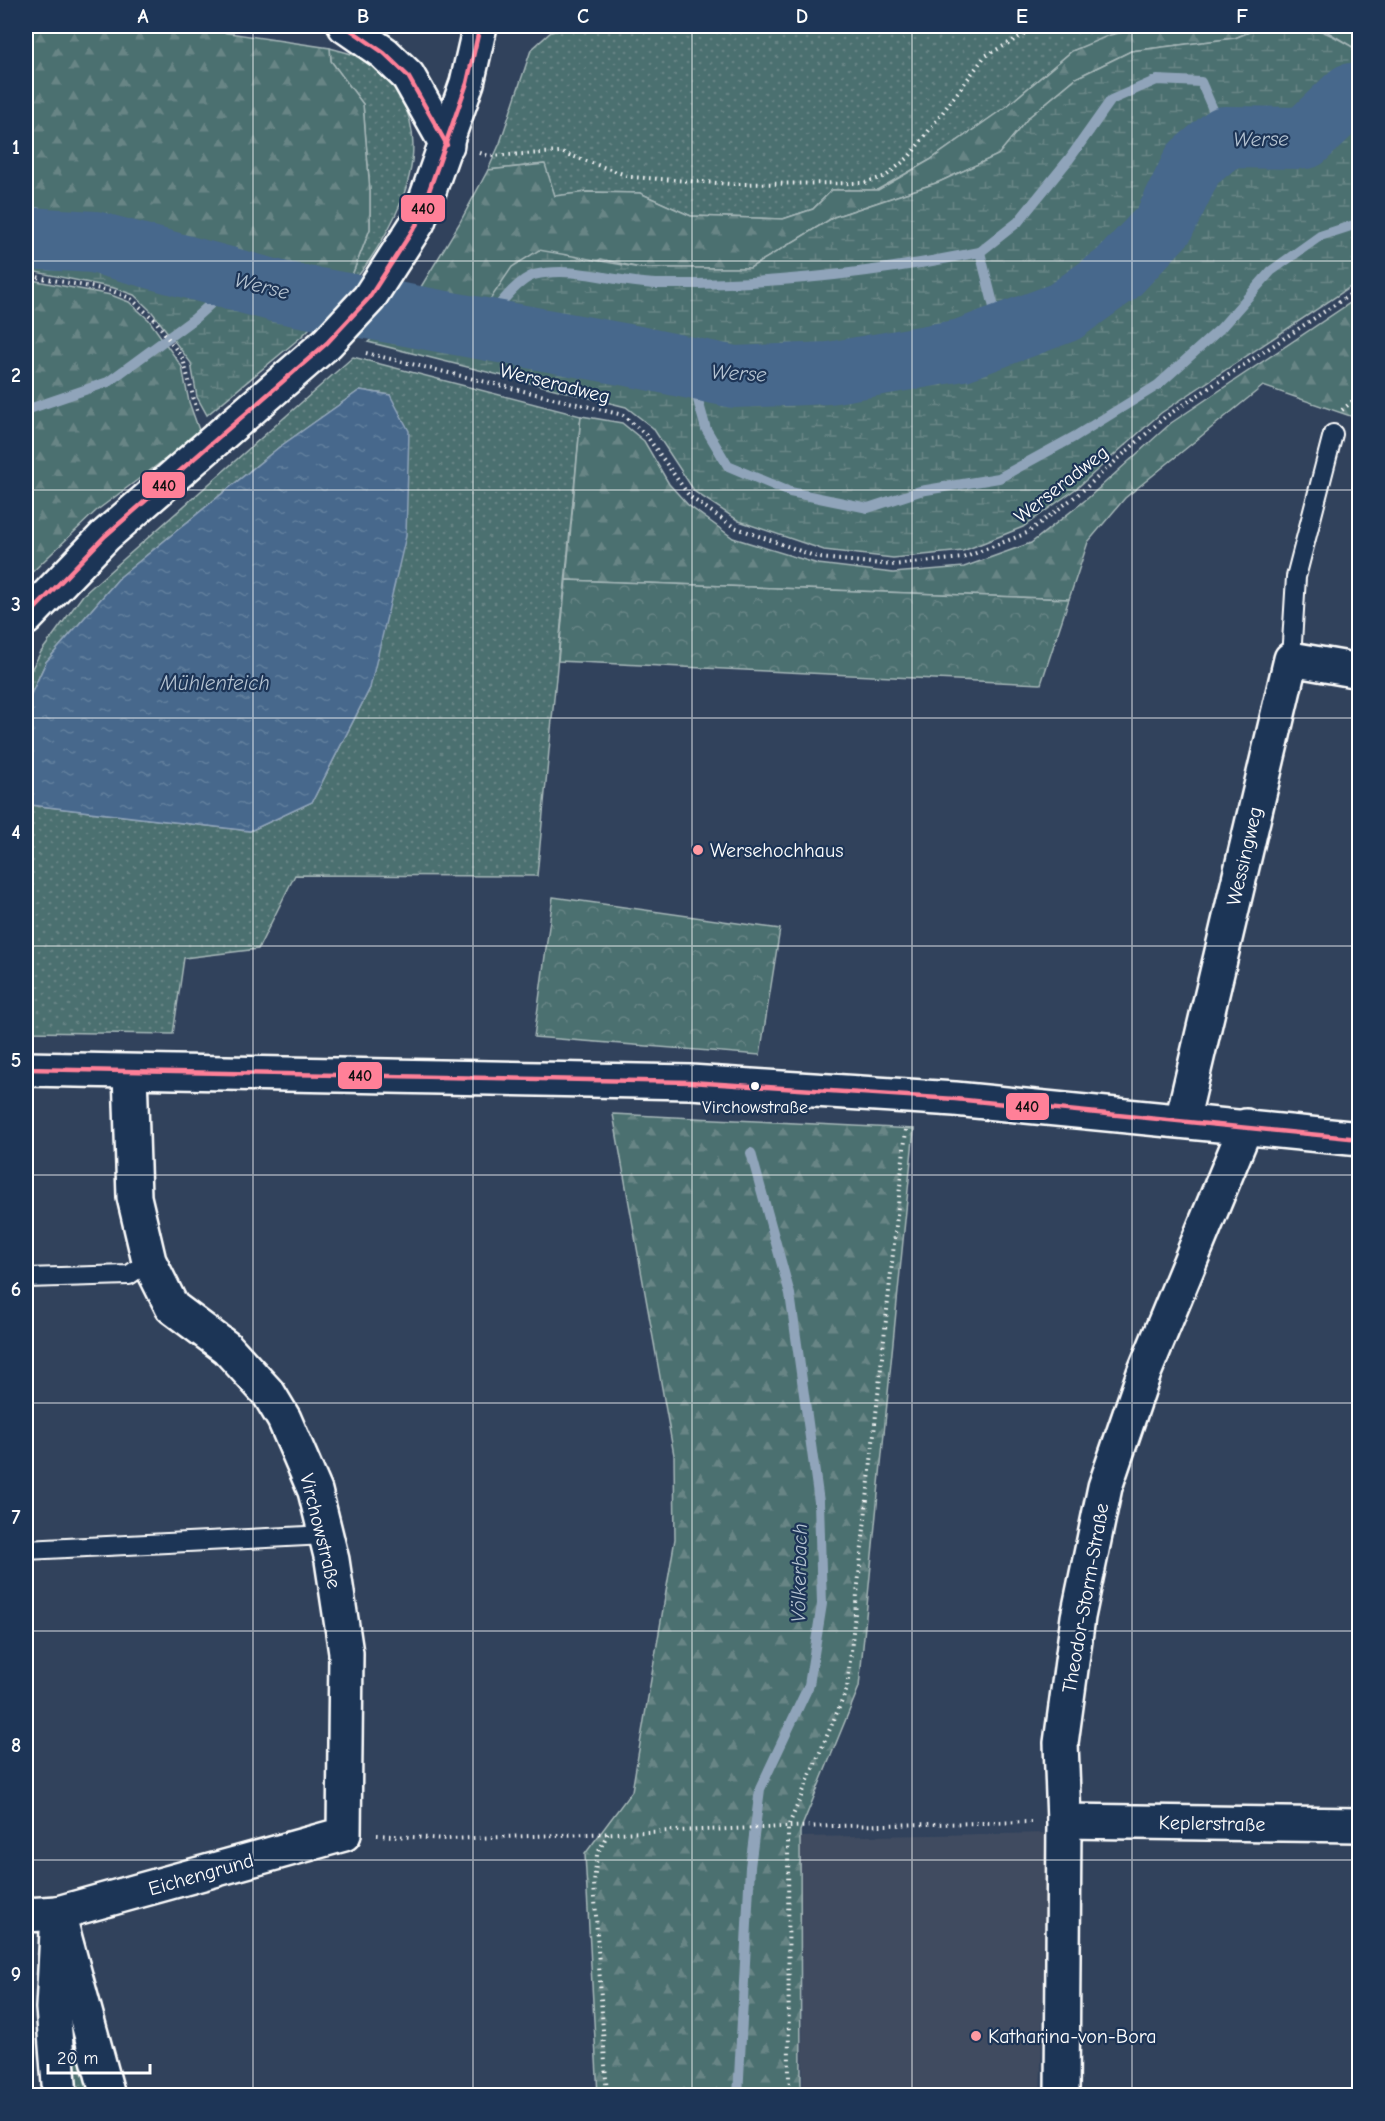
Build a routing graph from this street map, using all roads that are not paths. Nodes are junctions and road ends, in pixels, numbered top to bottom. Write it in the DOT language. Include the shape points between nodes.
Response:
graph roads {
  1 [pos="345,26"];
  2 [pos="480,26"];
  3 [pos="447,145"];
  4 [pos="1333,434"];
  5 [pos="26,618"];
  6 [pos="1291,659"];
  7 [pos="1359,671"];
  8 [pos="26,1069"];
  9 [pos="130,1072"];
  10 [pos="1182,1121"];
  11 [pos="1246,1126"];
  12 [pos="1359,1139"];
  13 [pos="150,1261"];
  14 [pos="26,1278"];
  15 [pos="326,1535"];
  16 [pos="26,1550"];
  17 [pos="1064,1821"];
  18 [pos="1359,1825"];
  19 [pos="344,1834"];
  20 [pos="58,1913"];
  21 [pos="26,1914"];
  22 [pos="60,2096"];
  23 [pos="108,2096"];
  24 [pos="1062,2096"];
  1 -- 3 [label="street" via="384,52 408,76"];
  2 -- 3 [label="street"];
  3 -- 5 [label="street" via="418,222 360,309 327,343 105,536"];
  4 -- 6 [label="lane" via="1296,577"];
  6 -- 7 [label="street"];
  6 -- 10 [label="street, Wessingweg"];
  8 -- 9 [label="street"];
  9 -- 10 [label="street" via="690,1082 909,1096"];
  9 -- 13 [label="street, Virchowstraße" via="135,1197"];
  10 -- 11 [label="street"];
  11 -- 12 [label="street"];
  11 -- 17 [label="street, Theodor-Storm-Straße" via="1144,1374 1105,1487 1078,1617 1061,1743"];
  13 -- 14 [label="lane" via="129,1275"];
  13 -- 15 [label="street, Virchowstraße" via="172,1307 227,1348 269,1394 315,1491"];
  15 -- 16 [label="lane"];
  15 -- 19 [label="street, Virchowstraße" via="346,1653"];
  17 -- 18 [label="street, Keplerstraße"];
  17 -- 24 [label="street, Theodor-Storm-Straße"];
  19 -- 20 [label="street, Eichengrund"];
  20 -- 21 [label="street, Eichengrund"];
  20 -- 22 [label="street" via="53,2008"];
  20 -- 23 [label="street"];
}
